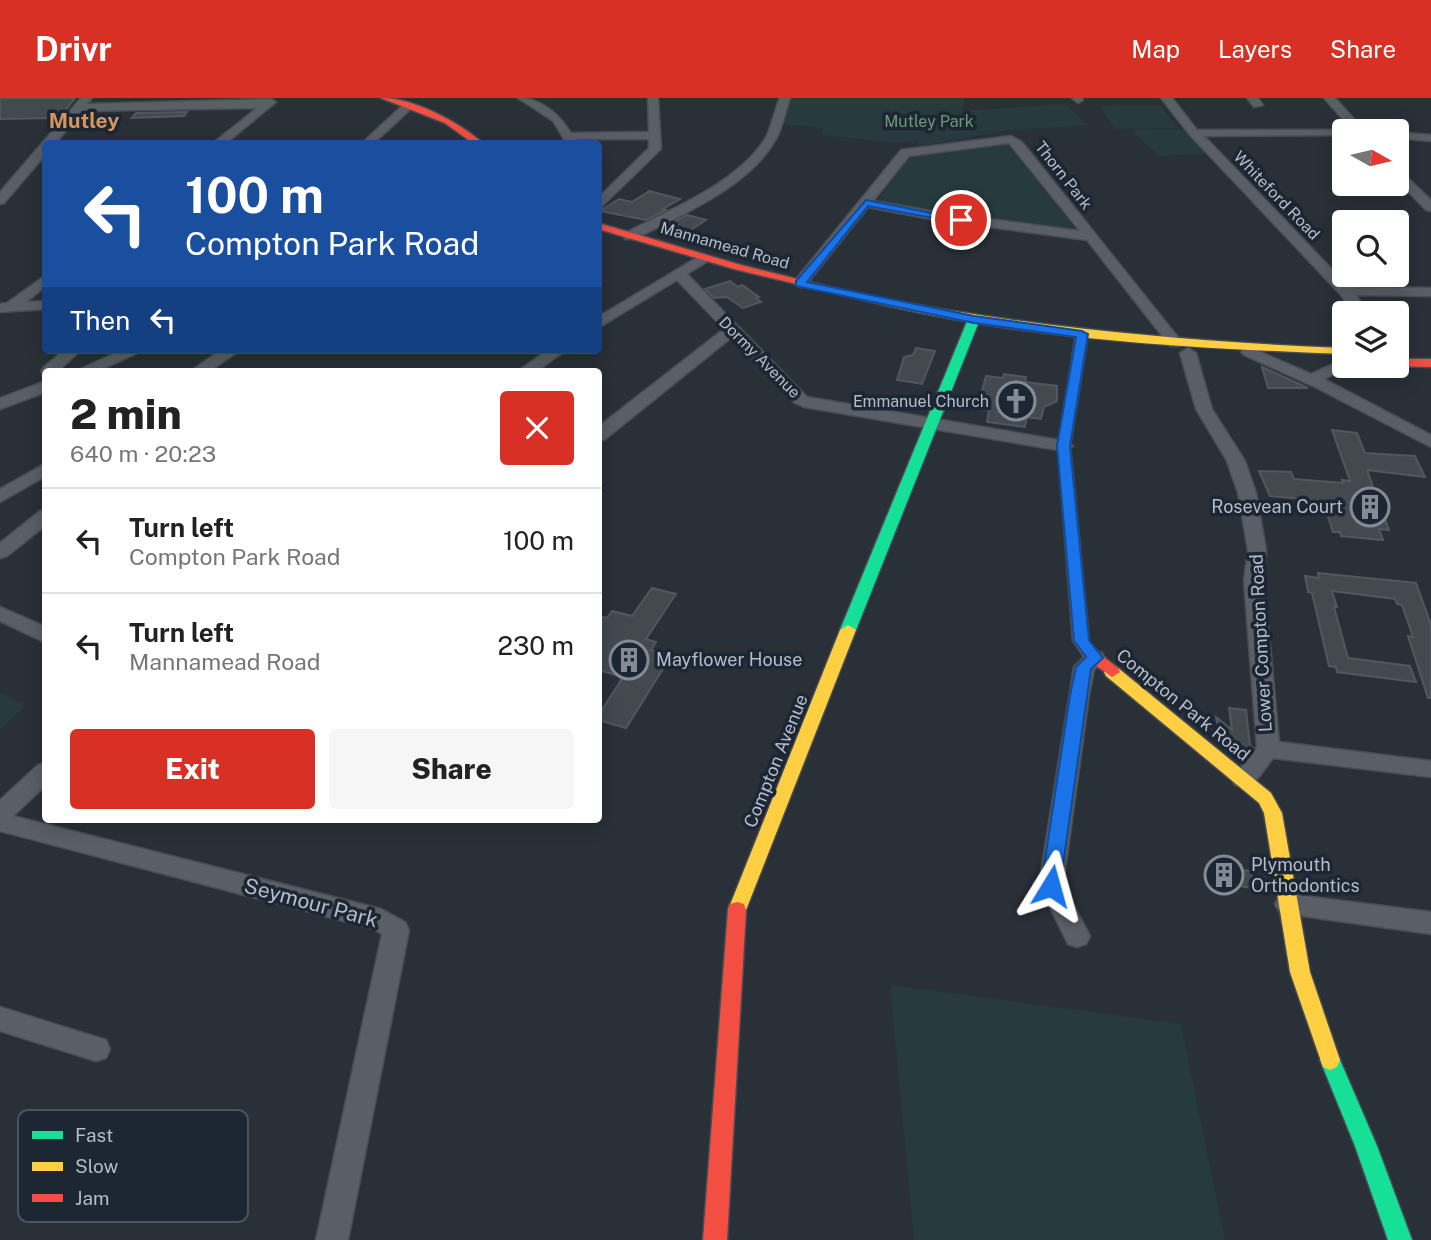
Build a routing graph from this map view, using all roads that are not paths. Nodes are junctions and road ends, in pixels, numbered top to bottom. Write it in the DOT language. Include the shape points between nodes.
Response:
graph roads {
  1 [pos="87,98"];
  2 [pos="385,98"];
  3 [pos="523,98"];
  4 [pos="653,98"];
  5 [pos="785,98"];
  6 [pos="1329,98"];
  7 [pos="1167,99"];
  8 [pos="271,101"];
  9 [pos="408,106"];
  10 [pos="78,108"];
  11 [pos="1348,119"];
  12 [pos="1332,132"];
  13 [pos="1194,133"];
  14 [pos="654,135"];
  15 [pos="1409,136"];
  16 [pos="1431,138"];
  17 [pos="51,140"];
  18 [pos="222,140"];
  19 [pos="370,140"];
  20 [pos="476,140"];
  21 [pos="571,140"];
  22 [pos="42,151"];
  23 [pos="1409,184"];
  24 [pos="0,200"];
  25 [pos="602,202"];
  26 [pos="866,203"];
  27 [pos="1431,207"];
  28 [pos="602,227"];
  29 [pos="630,236"];
  30 [pos="1089,236"];
  31 [pos="703,258"];
  32 [pos="678,273"];
  33 [pos="42,282"];
  34 [pos="800,284"];
  35 [pos="1345,291"];
  36 [pos="1431,292"];
  37 [pos="1352,301"];
  38 [pos="42,305"];
  39 [pos="5,308"];
  40 [pos="974,319"];
  41 [pos="602,321"];
  42 [pos="732,330"];
  43 [pos="1082,334"];
  44 [pos="1217,346"];
  45 [pos="1181,348"];
  46 [pos="1249,352"];
  47 [pos="1332,352"];
  48 [pos="1409,353"];
  49 [pos="1431,353"];
  50 [pos="69,354"];
  51 [pos="126,354"];
  52 [pos="226,354"];
  53 [pos="552,354"];
  54 [pos="1298,354"];
  55 [pos="1332,361"];
  56 [pos="1409,363"];
  57 [pos="1431,363"];
  58 [pos="53,368"];
  59 [pos="91,368"];
  60 [pos="204,368"];
  61 [pos="531,368"];
  62 [pos="1332,371"];
  63 [pos="42,377"];
  64 [pos="1318,381"];
  65 [pos="42,388"];
  66 [pos="20,397"];
  67 [pos="0,404"];
  68 [pos="930,423"];
  69 [pos="602,433"];
  70 [pos="1431,442"];
  71 [pos="1064,446"];
  72 [pos="42,471"];
  73 [pos="0,497"];
  74 [pos="42,518"];
  75 [pos="0,552"];
  76 [pos="0,613"];
  77 [pos="42,634"];
  78 [pos="1095,658"];
  79 [pos="1268,749"];
  80 [pos="1431,769"];
  81 [pos="42,775"];
  82 [pos="1243,779"];
  83 [pos="0,814"];
  84 [pos="0,822"];
  85 [pos="1288,904"];
  86 [pos="1431,923"];
  87 [pos="1077,936"];
  88 [pos="0,1019"];
  89 [pos="96,1049"];
  90 [pos="332,1240"];
  91 [pos="715,1240"];
  92 [pos="1400,1240"];
  1 -- 10 [label="street"];
  2 -- 9 [label="street"];
  3 -- 21 [label="street" via="557,119"];
  4 -- 14 [label="street"];
  5 -- 29 [label="street" via="769,142 743,168 697,200"];
  6 -- 11 [label="street"];
  7 -- 13 [label="street, Whiteford Road"];
  8 -- 10 [label="street"];
  8 -- 18 [label="street"];
  9 -- 19 [label="street"];
  9 -- 20 [label="street" via="455,124"];
  10 -- 17 [label="street"];
  12 -- 13 [label="street"];
  13 -- 35 [label="street, Whiteford Road"];
  14 -- 21 [label="street"];
  14 -- 25 [label="street" via="655,149"];
  15 -- 16 [label="street"];
  22 -- 24 [label="street"];
  23 -- 27 [label="street"];
  26 -- 30 [label="street, Thorn Park"];
  26 -- 30 [label="street, Thorn Park" via="911,150 1011,139"];
  26 -- 34 [label="street, Thorn Park"];
  28 -- 29 [label="street, Mannamead Road"];
  29 -- 31 [label="street, Mannamead Road"];
  30 -- 45 [label="street, Thorn Park"];
  31 -- 32 [label="street"];
  31 -- 34 [label="street, Mannamead Road"];
  32 -- 41 [label="street"];
  32 -- 42 [label="street, Dormy Avenue"];
  33 -- 39 [label="street"];
  34 -- 40 [label="street, Mannamead Road"];
  35 -- 36 [label="street"];
  35 -- 37 [label="street, Whiteford Road"];
  38 -- 39 [label="street"];
  40 -- 43 [label="street, Mannamead Road"];
  40 -- 68 [label="street, Compton Avenue"];
  42 -- 68 [label="street, Dormy Avenue" via="801,400"];
  42 -- 69 [label="street"];
  43 -- 45 [label="street, Mannamead Road"];
  43 -- 71 [label="street, Compton Park Road"];
  44 -- 45 [label="street, Mannamead Road"];
  44 -- 46 [label="street, Mannamead Road"];
  44 -- 54 [label="street, Mannamead Road"];
  45 -- 79 [label="street, Lower Compton Road" via="1204,409 1236,461 1247,493 1257,551 1254,582"];
  46 -- 54 [label="street, Mannamead Road"];
  46 -- 64 [label="street"];
  47 -- 54 [label="street, Mannamead Road"];
  48 -- 49 [label="street"];
  50 -- 58 [label="street"];
  51 -- 59 [label="street"];
  52 -- 60 [label="street"];
  53 -- 61 [label="street"];
  54 -- 55 [label="street, Mannamead Road"];
  54 -- 64 [label="street"];
  56 -- 57 [label="street"];
  62 -- 64 [label="street"];
  63 -- 66 [label="street"];
  64 -- 70 [label="street"];
  65 -- 66 [label="street"];
  66 -- 67 [label="street"];
  68 -- 71 [label="street, Dormy Avenue"];
  68 -- 91 [label="street, Compton Avenue" via="735,916"];
  71 -- 78 [label="street, Compton Park Road" via="1081,641"];
  72 -- 73 [label="street"];
  74 -- 75 [label="street"];
  76 -- 77 [label="street"];
  78 -- 82 [label="street, Compton Park Road"];
  78 -- 87 [label="street" via="1084,667 1080,685 1051,886"];
  79 -- 80 [label="street"];
  79 -- 82 [label="street, Lower Compton Road"];
  81 -- 83 [label="street"];
  82 -- 85 [label="street" via="1265,798 1273,813"];
  84 -- 90 [label="street, Seymour Park" via="381,920 396,930"];
  85 -- 86 [label="street"];
  85 -- 92 [label="street" via="1300,972"];
  88 -- 89 [label="street"];
}
